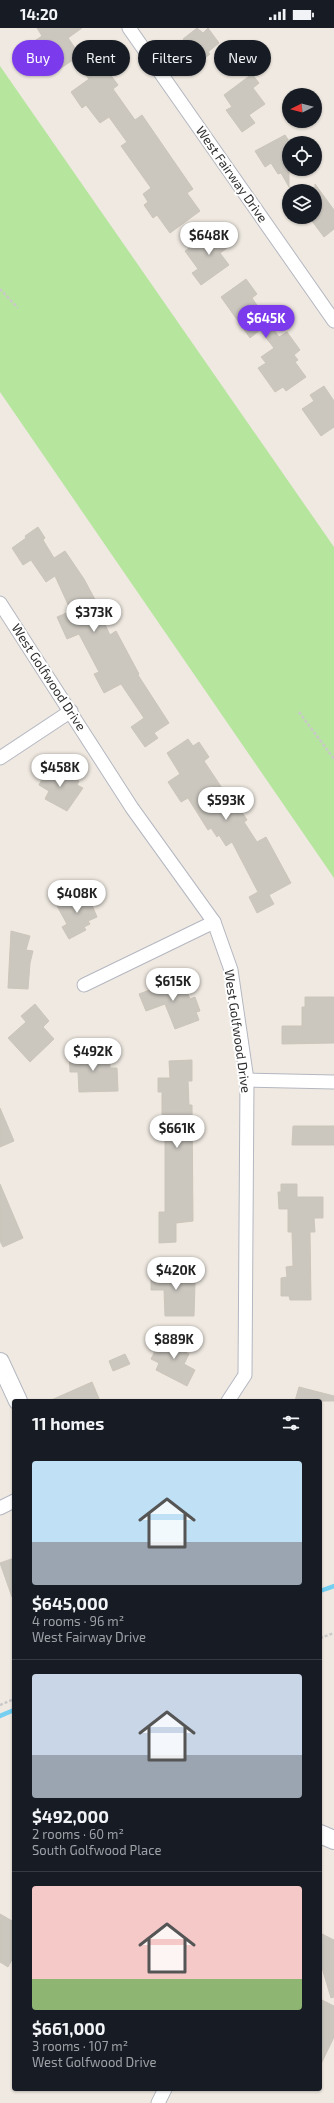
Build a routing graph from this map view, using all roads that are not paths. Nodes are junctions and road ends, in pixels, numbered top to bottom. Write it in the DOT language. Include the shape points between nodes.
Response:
graph roads {
  1 [pos="129,28"];
  2 [pos="334,321"];
  3 [pos="0,603"];
  4 [pos="71,711"];
  5 [pos="0,758"];
  6 [pos="214,922"];
  7 [pos="84,985"];
  8 [pos="247,1080"];
  9 [pos="334,1082"];
  10 [pos="0,1362"];
  11 [pos="17,1399"];
  12 [pos="229,1399"];
  13 [pos="12,1503"];
  14 [pos="0,1508"];
  15 [pos="322,1835"];
  16 [pos="334,1840"];
  17 [pos="164,2091"];
  18 [pos="158,2103"];
  1 -- 2 [label="street, West Fairway Drive"];
  3 -- 4 [label="street, West Golfwood Drive"];
  4 -- 5 [label="street"];
  4 -- 6 [label="street, West Golfwood Drive" via="132,808"];
  6 -- 7 [label="street"];
  6 -- 8 [label="street, West Golfwood Drive" via="231,970"];
  8 -- 9 [label="street"];
  8 -- 12 [label="street, West Golfwood Drive" via="245,1376"];
  10 -- 11 [label="street"];
  13 -- 14 [label="street"];
  15 -- 16 [label="street"];
  17 -- 18 [label="street"];
}
